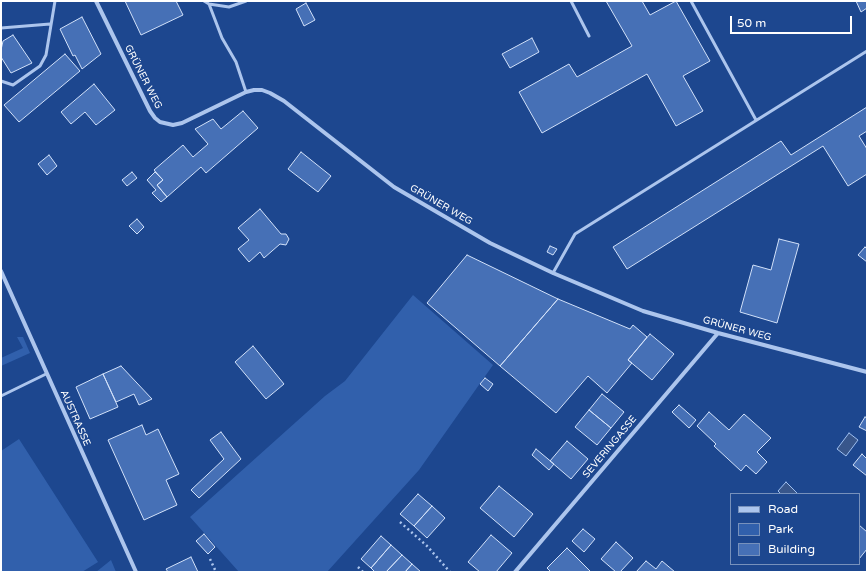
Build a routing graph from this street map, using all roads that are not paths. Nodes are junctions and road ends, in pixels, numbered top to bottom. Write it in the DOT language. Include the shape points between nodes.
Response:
graph roads {
  1 [pos="55,1"];
  2 [pos="96,1"];
  3 [pos="204,1"];
  4 [pos="246,1"];
  5 [pos="571,1"];
  6 [pos="690,1"];
  7 [pos="209,4"];
  8 [pos="50,24"];
  9 [pos="1,28"];
  10 [pos="589,36"];
  11 [pos="867,51"];
  12 [pos="1,81"];
  13 [pos="246,92"];
  14 [pos="756,120"];
  15 [pos="1,271"];
  16 [pos="553,273"];
  17 [pos="718,333"];
  18 [pos="867,372"];
  19 [pos="46,374"];
  20 [pos="1,396"];
  21 [pos="136,572"];
  22 [pos="515,572"];
  1 -- 8 [label="lane"];
  2 -- 13 [label="street, GRÜNER WEG" via="150,111 160,122 174,125 182,123"];
  3 -- 7 [label="lane"];
  4 -- 7 [label="lane" via="229,6"];
  5 -- 10 [label="lane"];
  6 -- 14 [label="lane"];
  7 -- 13 [label="lane" via="222,38 236,62"];
  8 -- 9 [label="lane"];
  8 -- 12 [label="lane" via="46,55 40,66 13,85"];
  11 -- 14 [label="lane"];
  13 -- 16 [label="street, GRÜNER WEG" via="262,90 284,101 394,187 490,243"];
  14 -- 16 [label="lane" via="575,234"];
  15 -- 19 [label="street, AUSTRASSE"];
  16 -- 17 [label="street, GRÜNER WEG" via="643,311"];
  17 -- 18 [label="street, GRÜNER WEG"];
  17 -- 22 [label="street, SEVERINGASSE"];
  19 -- 20 [label="lane"];
  19 -- 21 [label="street, AUSTRASSE"];
}
